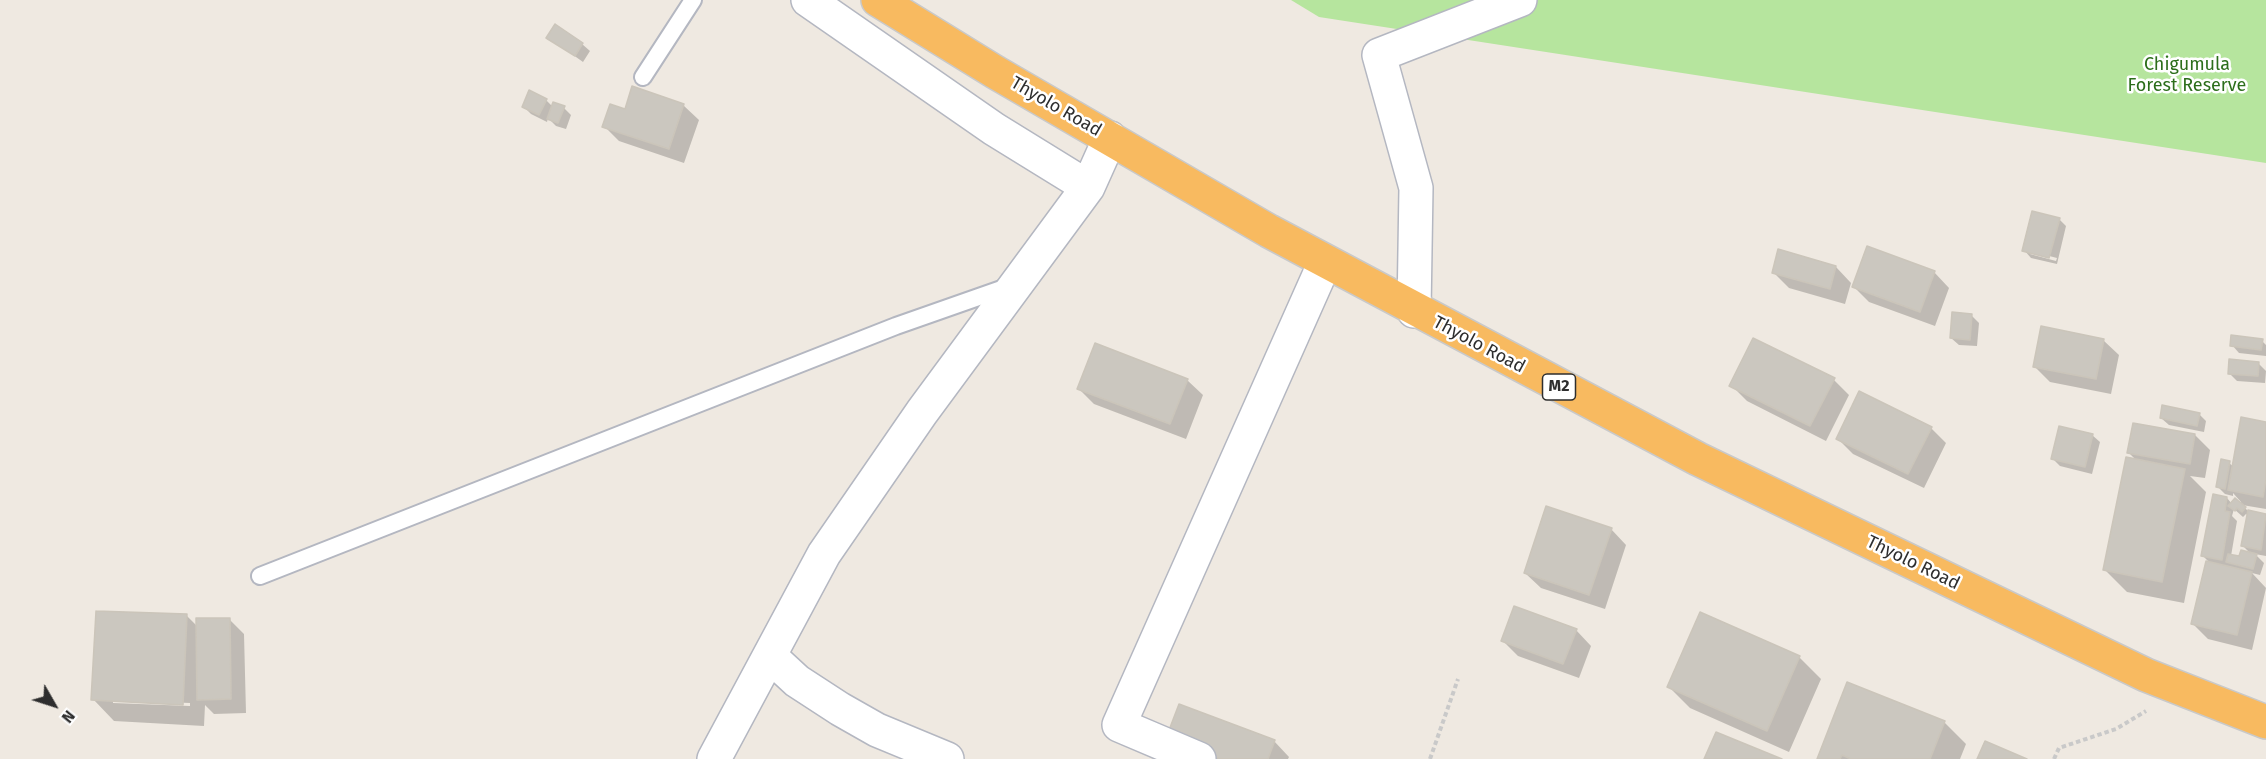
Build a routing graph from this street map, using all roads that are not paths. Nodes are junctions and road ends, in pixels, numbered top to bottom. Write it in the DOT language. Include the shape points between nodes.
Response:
graph roads {
  1 [pos="693,0"];
  2 [pos="808,0"];
  3 [pos="878,0"];
  4 [pos="1520,0"];
  5 [pos="643,76"];
  6 [pos="1110,138"];
  7 [pos="1088,187"];
  8 [pos="1325,262"];
  9 [pos="1017,283"];
  10 [pos="1414,311"];
  11 [pos="260,576"];
  12 [pos="771,657"];
  13 [pos="2266,722"];
  14 [pos="714,759"];
  15 [pos="947,759"];
  16 [pos="1199,759"];
  1 -- 5 [label="lane"];
  2 -- 7 [label="street" via="994,129"];
  3 -- 6 [label="highway, Thyolo Road / M2"];
  4 -- 10 [label="street" via="1379,55 1416,188"];
  6 -- 7 [label="street"];
  6 -- 8 [label="highway, Thyolo Road / M2"];
  7 -- 9 [label="street"];
  8 -- 10 [label="highway, Thyolo Road / M2"];
  8 -- 16 [label="street" via="1119,725"];
  9 -- 11 [label="lane" via="896,326"];
  9 -- 12 [label="street" via="824,554"];
  10 -- 13 [label="highway, Thyolo Road / M2" via="1708,465 2136,670"];
  12 -- 14 [label="street"];
  12 -- 15 [label="street" via="797,681 840,709 877,730"];
}
